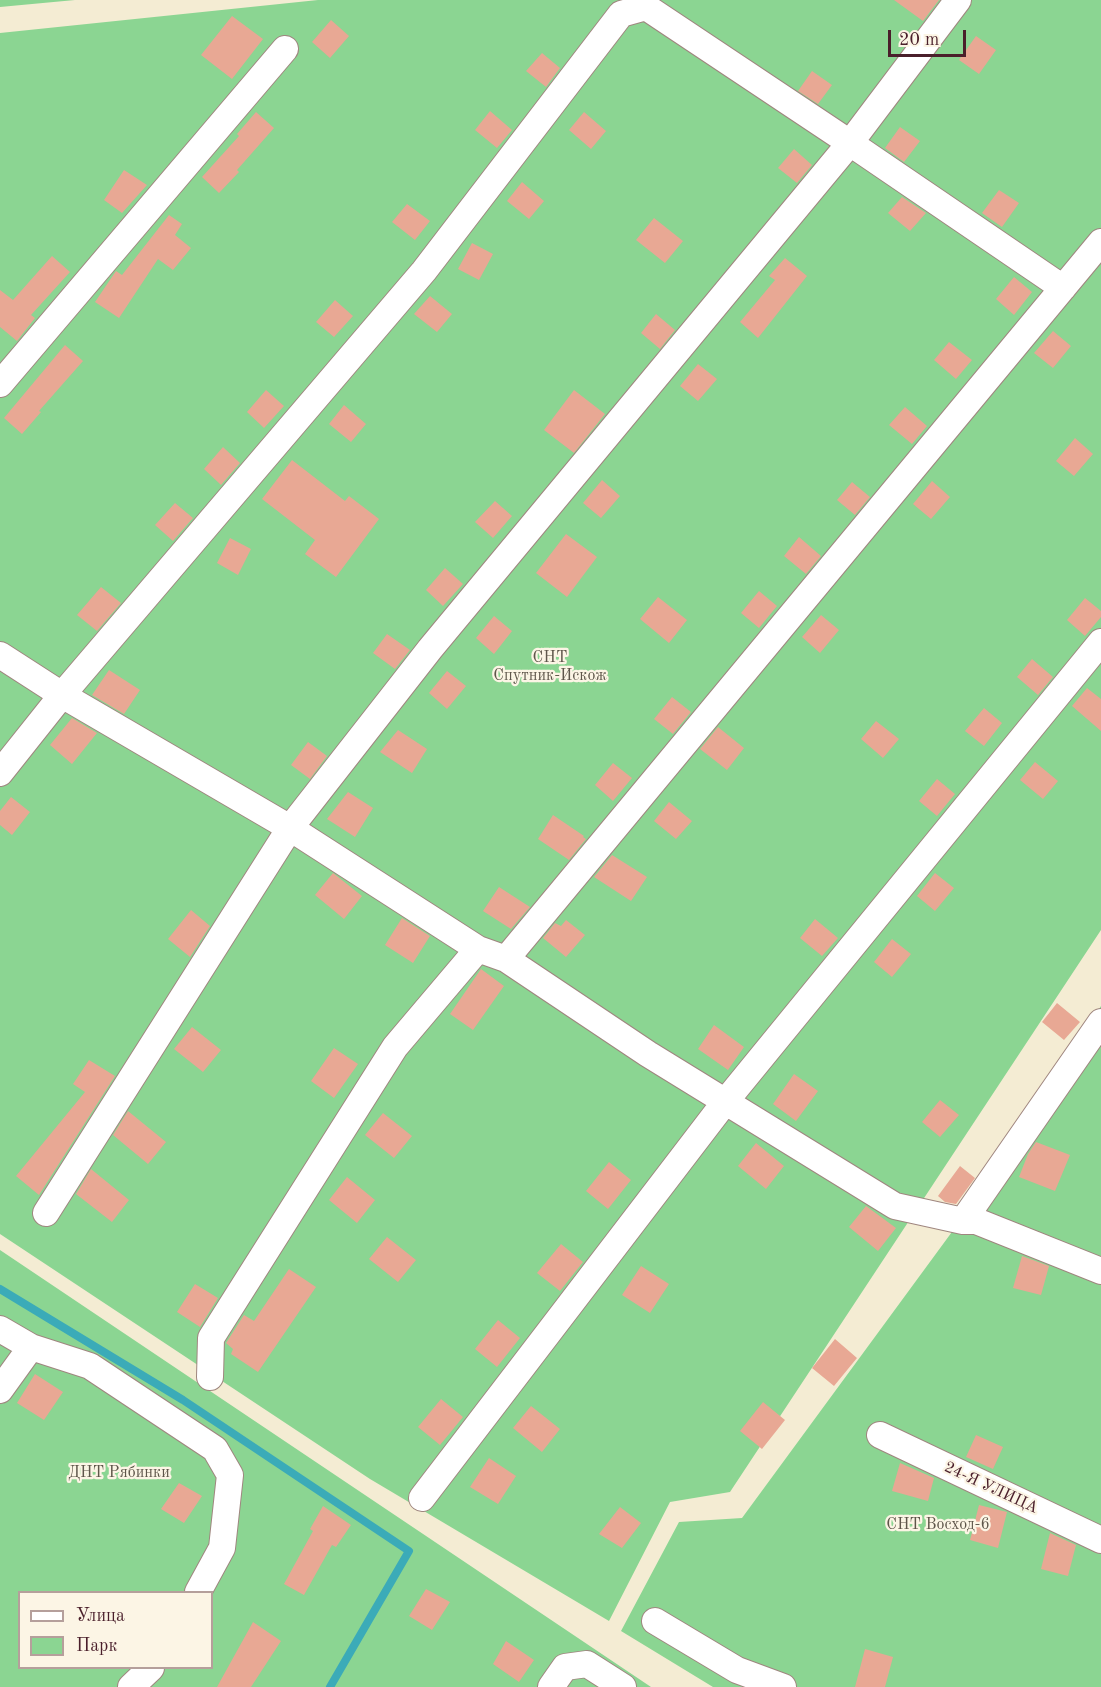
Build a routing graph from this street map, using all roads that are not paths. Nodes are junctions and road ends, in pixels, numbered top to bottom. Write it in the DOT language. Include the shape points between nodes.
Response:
graph roads {
  1 [pos="958,0"];
  2 [pos="285,49"];
  3 [pos="850,143"];
  4 [pos="1101,242"];
  5 [pos="1063,288"];
  6 [pos="0,384"];
  7 [pos="1101,642"];
  8 [pos="0,655"];
  9 [pos="62,695"];
  10 [pos="0,772"];
  11 [pos="290,828"];
  12 [pos="478,949"];
  13 [pos="506,959"];
  14 [pos="1101,1022"];
  15 [pos="726,1102"];
  16 [pos="46,1213"];
  17 [pos="970,1221"];
  18 [pos="1101,1271"];
  19 [pos="0,1329"];
  20 [pos="31,1347"];
  21 [pos="210,1377"];
  22 [pos="0,1390"];
  23 [pos="880,1435"];
  24 [pos="422,1497"];
  25 [pos="1101,1540"];
  26 [pos="199,1591"];
  27 [pos="656,1621"];
  28 [pos="150,1669"];
  29 [pos="558,1677"];
  30 [pos="131,1687"];
  31 [pos="623,1687"];
  32 [pos="783,1687"];
  1 -- 3 [label="street"];
  2 -- 6 [label="street"];
  3 -- 5 [label="street"];
  3 -- 9 [label="street" via="645,7 621,14 424,272"];
  3 -- 11 [label="street" via="430,649"];
  4 -- 5 [label="street"];
  5 -- 13 [label="street"];
  7 -- 15 [label="street"];
  8 -- 9 [label="street"];
  9 -- 10 [label="street"];
  9 -- 11 [label="street"];
  11 -- 12 [label="street"];
  11 -- 16 [label="street"];
  12 -- 13 [label="street"];
  12 -- 21 [label="street" via="395,1047 211,1338"];
  13 -- 15 [label="street"];
  14 -- 17 [label="street"];
  15 -- 17 [label="street" via="895,1206"];
  15 -- 24 [label="street"];
  17 -- 18 [label="street"];
  19 -- 20 [label="street"];
  20 -- 22 [label="street"];
  20 -- 26 [label="street" via="90,1366 214,1449 230,1475 222,1548"];
  23 -- 25 [label="street, 24-Я УЛИЦА"];
  27 -- 32 [label="street" via="736,1670"];
  28 -- 30 [label="street"];
  29 -- 31 [label="street" via="587,1664"];
}
